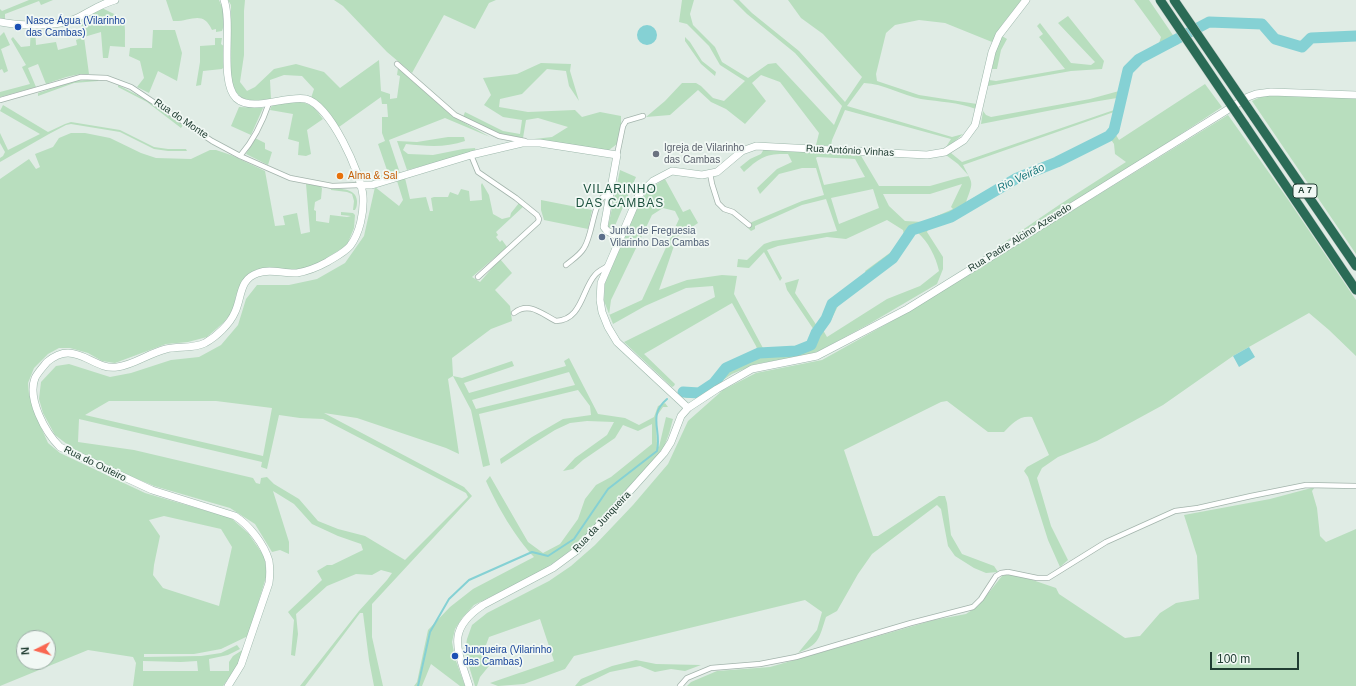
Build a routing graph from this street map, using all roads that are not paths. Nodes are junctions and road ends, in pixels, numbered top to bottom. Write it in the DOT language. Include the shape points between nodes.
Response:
graph roads {
  1 [pos="115,0"];
  2 [pos="224,0"];
  3 [pos="1026,0"];
  4 [pos="1160,0"];
  5 [pos="1174,0"];
  6 [pos="0,22"];
  7 [pos="397,64"];
  8 [pos="1356,95"];
  9 [pos="0,100"];
  10 [pos="269,103"];
  11 [pos="643,116"];
  12 [pos="531,143"];
  13 [pos="617,155"];
  14 [pos="240,156"];
  15 [pos="471,156"];
  16 [pos="710,173"];
  17 [pos="360,185"];
  18 [pos="609,197"];
  19 [pos="749,226"];
  20 [pos="620,237"];
  21 [pos="566,265"];
  22 [pos="608,266"];
  23 [pos="1356,266"];
  24 [pos="478,277"];
  25 [pos="1356,290"];
  26 [pos="514,313"];
  27 [pos="688,408"];
  28 [pos="1356,486"];
  29 [pos="228,686"];
  30 [pos="469,686"];
  31 [pos="680,686"];
  1 -- 6 [label="main road" via="73,20 58,24"];
  2 -- 10 [label="main road, Rua do Outeiro" via="232,92 245,103"];
  3 -- 16 [label="main road, Rua António Vinhas" via="999,36 992,52 975,125 964,140 945,152 927,155 756,146 742,151 717,172"];
  4 -- 25 [label="highway, A 7, bridge"];
  5 -- 23 [label="highway, A 7, bridge"];
  7 -- 12 [label="street" via="454,115 499,136"];
  8 -- 27 [label="main road, Rua Padre Alcino Azevedo" via="1271,92 1248,97 907,309 817,356 752,369 716,388"];
  9 -- 14 [label="street, Rua do Monte" via="81,77 107,78 131,87 198,132"];
  10 -- 14 [label="street" via="258,129"];
  10 -- 17 [label="main road, Rua do Outeiro" via="300,99 315,103 343,142"];
  11 -- 13 [label="street" via="626,121"];
  12 -- 13 [label="main road"];
  12 -- 15 [label="main road"];
  13 -- 18 [label="main road"];
  14 -- 17 [label="street, Rua do Monte" via="290,178 332,186"];
  15 -- 17 [label="main road" via="372,185"];
  15 -- 24 [label="street" via="478,172 516,198 539,219"];
  16 -- 19 [label="street" via="718,203"];
  16 -- 20 [label="main road, Rua António Vinhas" via="702,175 672,171 653,181 639,195"];
  17 -- 29 [label="main road, Rua do Outeiro" via="363,196 361,217 349,247 310,270 290,273 263,272 250,277 242,289 233,317 210,340 195,346 164,350 116,367 104,366 76,354 63,353 50,359 35,379 34,393 40,415 50,436 60,447 152,490 235,516 259,542 268,561 269,583 241,665"];
  18 -- 20 [label="main road" via="604,227"];
  18 -- 21 [label="street" via="604,196 599,203 583,249"];
  20 -- 22 [label="main road, Rua António Vinhas"];
  22 -- 26 [label="street" via="595,275 578,307 564,319 556,321 527,308"];
  22 -- 27 [label="main road, Rua António Vinhas" via="601,283 600,300 608,327 617,342"];
  27 -- 30 [label="main road, Rua da Junqueira" via="681,416 664,453 576,551 552,568 483,605 467,618 458,633 457,644 458,655"];
  28 -- 31 [label="street" via="1306,485 1176,511 1106,542 1048,578 1001,573 973,607 796,657 760,664 711,668 687,678"];
}
